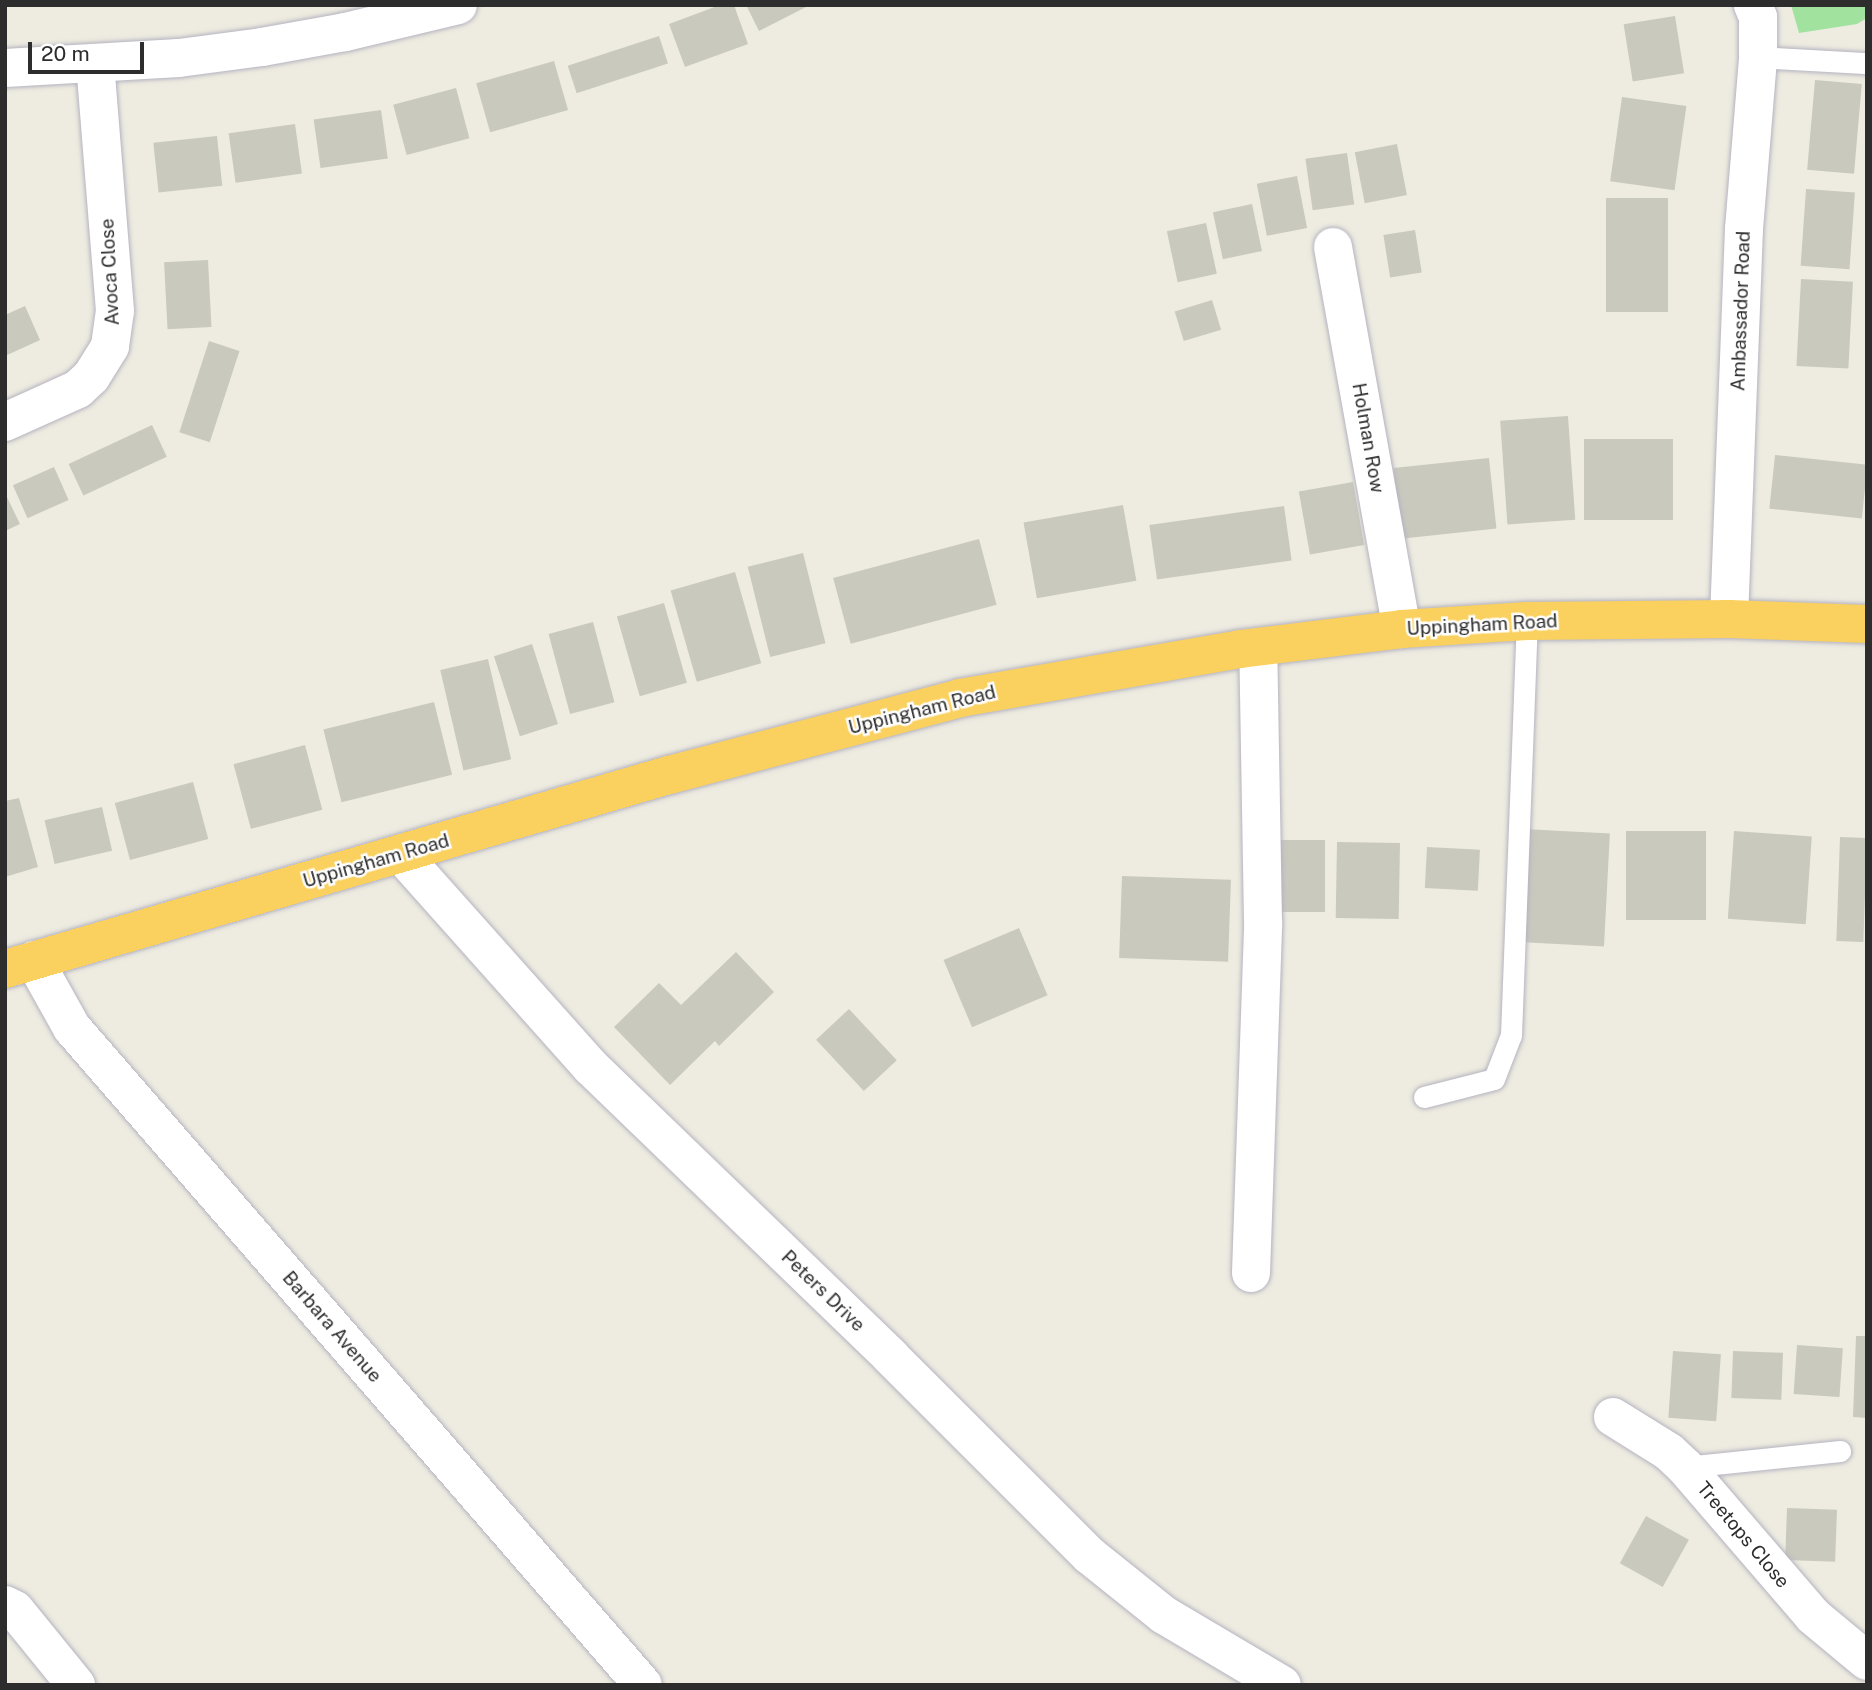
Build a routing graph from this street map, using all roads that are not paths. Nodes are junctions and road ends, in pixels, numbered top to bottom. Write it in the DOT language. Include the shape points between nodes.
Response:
graph roads {
  1 [pos="458,5"];
  2 [pos="1753,5"];
  3 [pos="1758,57"];
  4 [pos="1867,63"];
  5 [pos="94,64"];
  6 [pos="5,68"];
  7 [pos="1334,247"];
  8 [pos="5,422"];
  9 [pos="1730,619"];
  10 [pos="1527,621"];
  11 [pos="1867,624"];
  12 [pos="1402,629"];
  13 [pos="1258,647"];
  14 [pos="401,854"];
  15 [pos="20,964"];
  16 [pos="1424,1097"];
  17 [pos="1251,1273"];
  18 [pos="1614,1417"];
  19 [pos="1840,1451"];
  20 [pos="1685,1467"];
  21 [pos="5,1605"];
  22 [pos="1867,1661"];
  23 [pos="76,1685"];
  24 [pos="643,1685"];
  25 [pos="1282,1685"];
  1 -- 5 [label="street" via="262,47"];
  2 -- 3 [label="street, Ambassador Road" via="1758,17"];
  3 -- 4 [label="lane"];
  3 -- 9 [label="street, Ambassador Road" via="1744,229"];
  5 -- 6 [label="street"];
  5 -- 8 [label="street, Avoca Close" via="115,311 110,346 92,377 78,388"];
  7 -- 12 [label="street, Holman Row"];
  9 -- 10 [label="highway, Uppingham Road"];
  9 -- 11 [label="highway, Uppingham Road"];
  10 -- 12 [label="highway, Uppingham Road"];
  10 -- 16 [label="lane" via="1511,1035 1494,1079"];
  12 -- 13 [label="highway, Uppingham Road"];
  13 -- 14 [label="highway, Uppingham Road" via="960,698 669,775"];
  13 -- 17 [label="street" via="1262,922"];
  14 -- 15 [label="highway, Uppingham Road"];
  14 -- 25 [label="street, Peters Drive" via="591,1067 1090,1555 1164,1615"];
  15 -- 24 [label="street, Barbara Avenue"];
  18 -- 20 [label="street, Treetops Close"];
  19 -- 20 [label="lane"];
  20 -- 22 [label="street, Treetops Close" via="1813,1616"];
  21 -- 23 [label="street" via="15,1610"];
}
